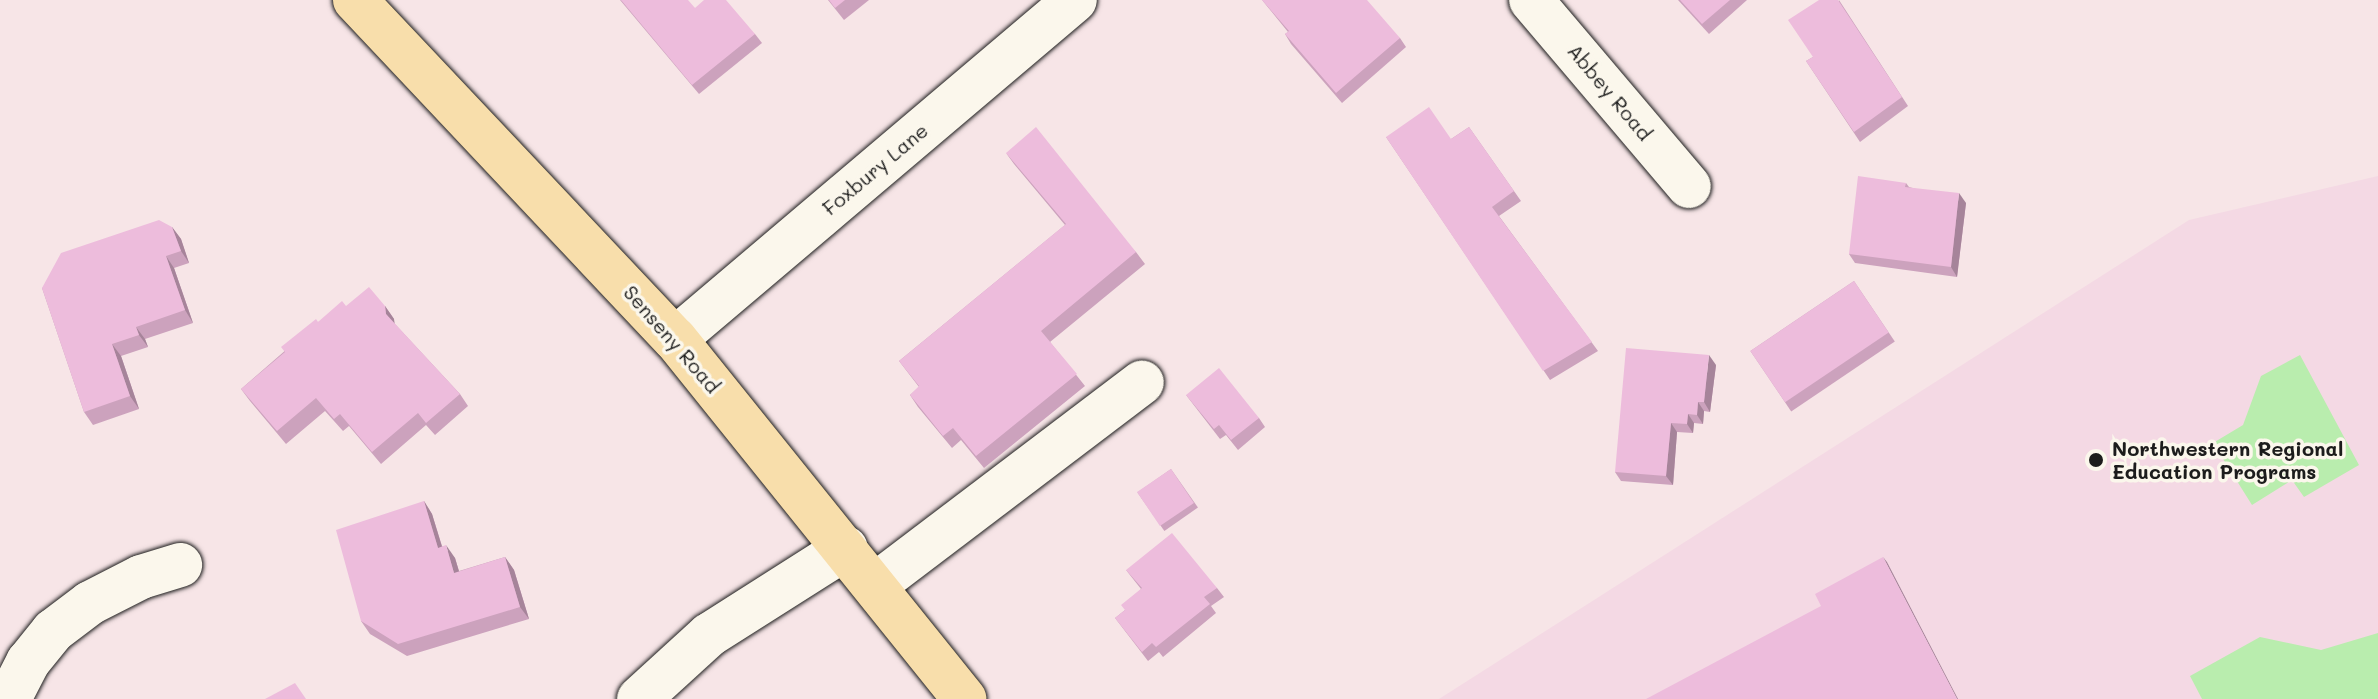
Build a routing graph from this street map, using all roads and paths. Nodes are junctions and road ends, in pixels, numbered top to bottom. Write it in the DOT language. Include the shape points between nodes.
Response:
graph roads {
  1 [pos="355,0"];
  2 [pos="1075,0"];
  3 [pos="1531,0"];
  4 [pos="1689,186"];
  5 [pos="675,339"];
  6 [pos="1142,382"];
  7 [pos="846,548"];
  8 [pos="180,565"];
  9 [pos="875,585"];
  10 [pos="9,699"];
  11 [pos="639,699"];
  12 [pos="964,699"];
  1 -- 5 [label="main road, Senseny Road"];
  2 -- 5 [label="street, Foxbury Lane"];
  3 -- 4 [label="street, Abbey Road"];
  5 -- 7 [label="main road, Senseny Road"];
  6 -- 9 [label="street"];
  7 -- 9 [label="main road, Senseny Road"];
  7 -- 11 [label="street" via="709,635"];
  8 -- 10 [label="street" via="141,577 90,603 53,631 28,662"];
  9 -- 12 [label="main road, Senseny Road"];
}
